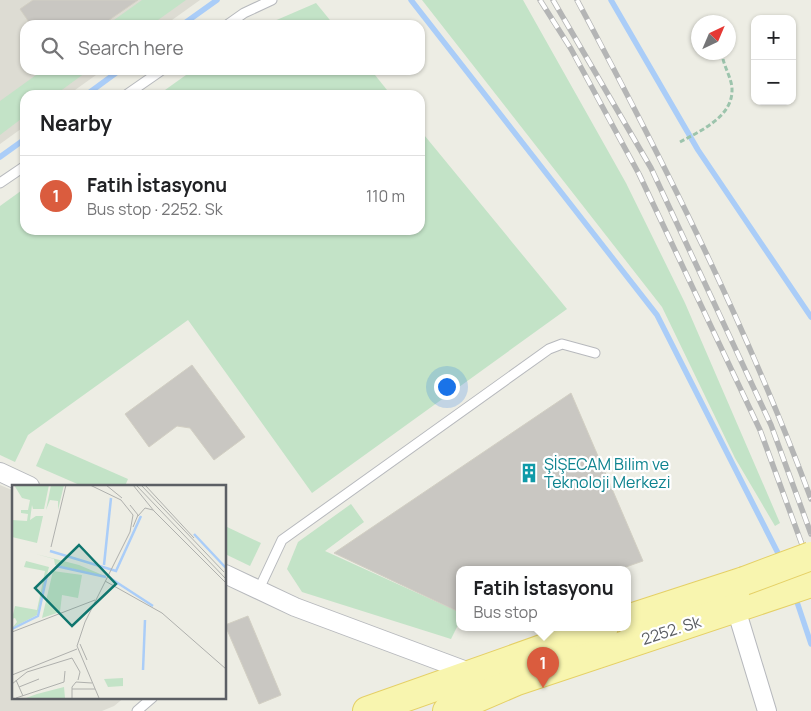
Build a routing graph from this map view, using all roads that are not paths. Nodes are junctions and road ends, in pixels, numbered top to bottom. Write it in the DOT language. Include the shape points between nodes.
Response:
graph roads {
  1 [pos="272,0"];
  2 [pos="234,20"];
  3 [pos="155,75"];
  4 [pos="133,90"];
  5 [pos="20,169"];
  6 [pos="0,183"];
  7 [pos="595,353"];
  8 [pos="0,472"];
  9 [pos="28,485"];
  10 [pos="811,556"];
  11 [pos="226,574"];
  12 [pos="811,583"];
  13 [pos="259,589"];
  14 [pos="741,595"];
  15 [pos="631,618"];
  16 [pos="593,631"];
  17 [pos="472,673"];
  18 [pos="152,698"];
  19 [pos="137,711"];
  20 [pos="367,711"];
  21 [pos="447,711"];
  22 [pos="767,711"];
  1 -- 2 [label="lane"];
  3 -- 4 [label="lane"];
  5 -- 6 [label="lane"];
  7 -- 13 [label="lane" via="562,344 541,355 282,540"];
  8 -- 9 [label="street"];
  10 -- 14 [label="main road, 2252. Sk, bridge"];
  11 -- 13 [label="street"];
  12 -- 14 [label="main road, 2252. Sk"];
  13 -- 17 [label="street" via="295,607"];
  14 -- 15 [label="main road, 2252. Sk"];
  14 -- 21 [label="main road, 2252. Sk"];
  14 -- 22 [label="street"];
  16 -- 17 [label="main road"];
  17 -- 20 [label="main road"];
  18 -- 19 [label="lane"];
}
